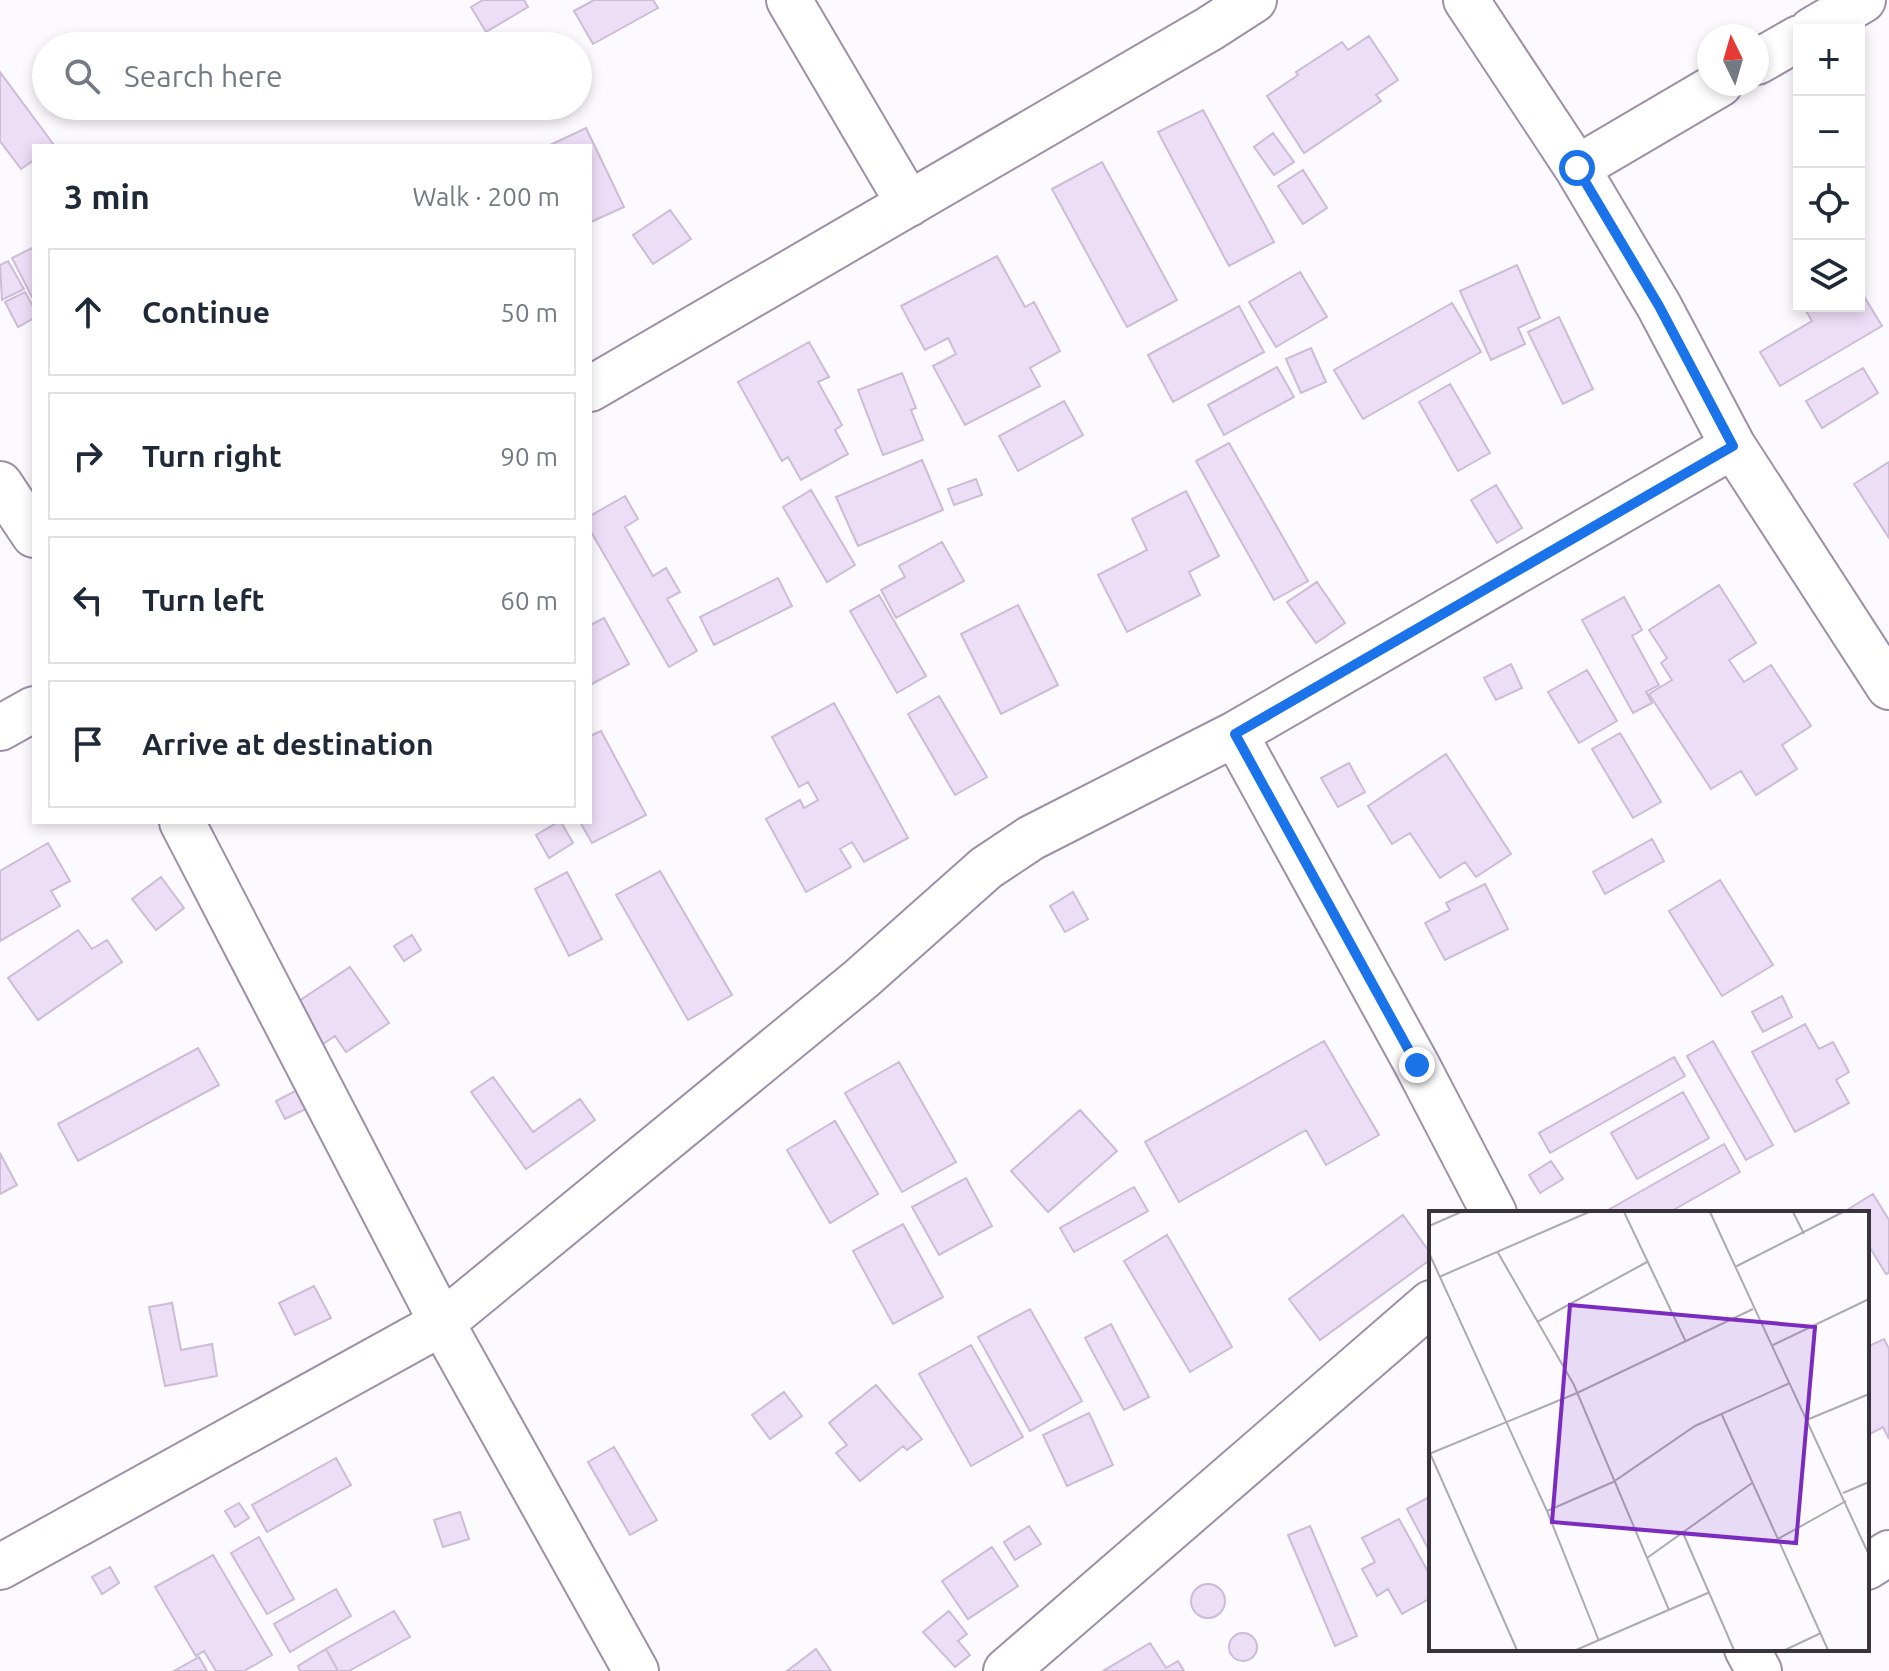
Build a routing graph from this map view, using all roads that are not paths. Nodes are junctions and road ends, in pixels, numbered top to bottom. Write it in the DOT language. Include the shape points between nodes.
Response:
graph roads {
  1 [pos="789,0"];
  2 [pos="1254,0"];
  3 [pos="1466,0"];
  4 [pos="1863,0"];
  5 [pos="1822,24"];
  6 [pos="1793,41"];
  7 [pos="1769,55"];
  8 [pos="1700,96"];
  9 [pos="1577,168"];
  10 [pos="909,204"];
  11 [pos="592,388"];
  12 [pos="1733,446"];
  13 [pos="0,484"];
  14 [pos="32,532"];
  15 [pos="1889,687"];
  16 [pos="32,710"];
  17 [pos="0,728"];
  18 [pos="1235,734"];
  19 [pos="183,824"];
  20 [pos="1493,1211"];
  21 [pos="1429,1305"];
  22 [pos="442,1323"];
  23 [pos="1889,1553"];
  24 [pos="1869,1566"];
  25 [pos="0,1567"];
  26 [pos="1748,1651"];
  27 [pos="1013,1669"];
  28 [pos="636,1671"];
  29 [pos="1759,1671"];
  1 -- 10 [label="street"];
  2 -- 10 [label="street"];
  3 -- 9 [label="street"];
  4 -- 5 [label="street"];
  6 -- 7 [label="street"];
  8 -- 9 [label="street"];
  9 -- 12 [label="street"];
  10 -- 11 [label="street"];
  12 -- 15 [label="street"];
  12 -- 18 [label="street"];
  13 -- 14 [label="street"];
  16 -- 17 [label="street"];
  18 -- 20 [label="street"];
  18 -- 22 [label="street" via="1031,838 986,868 861,979"];
  19 -- 22 [label="street"];
  21 -- 27 [label="street"];
  22 -- 25 [label="street"];
  22 -- 28 [label="street"];
  23 -- 24 [label="street"];
  26 -- 29 [label="street"];
}
